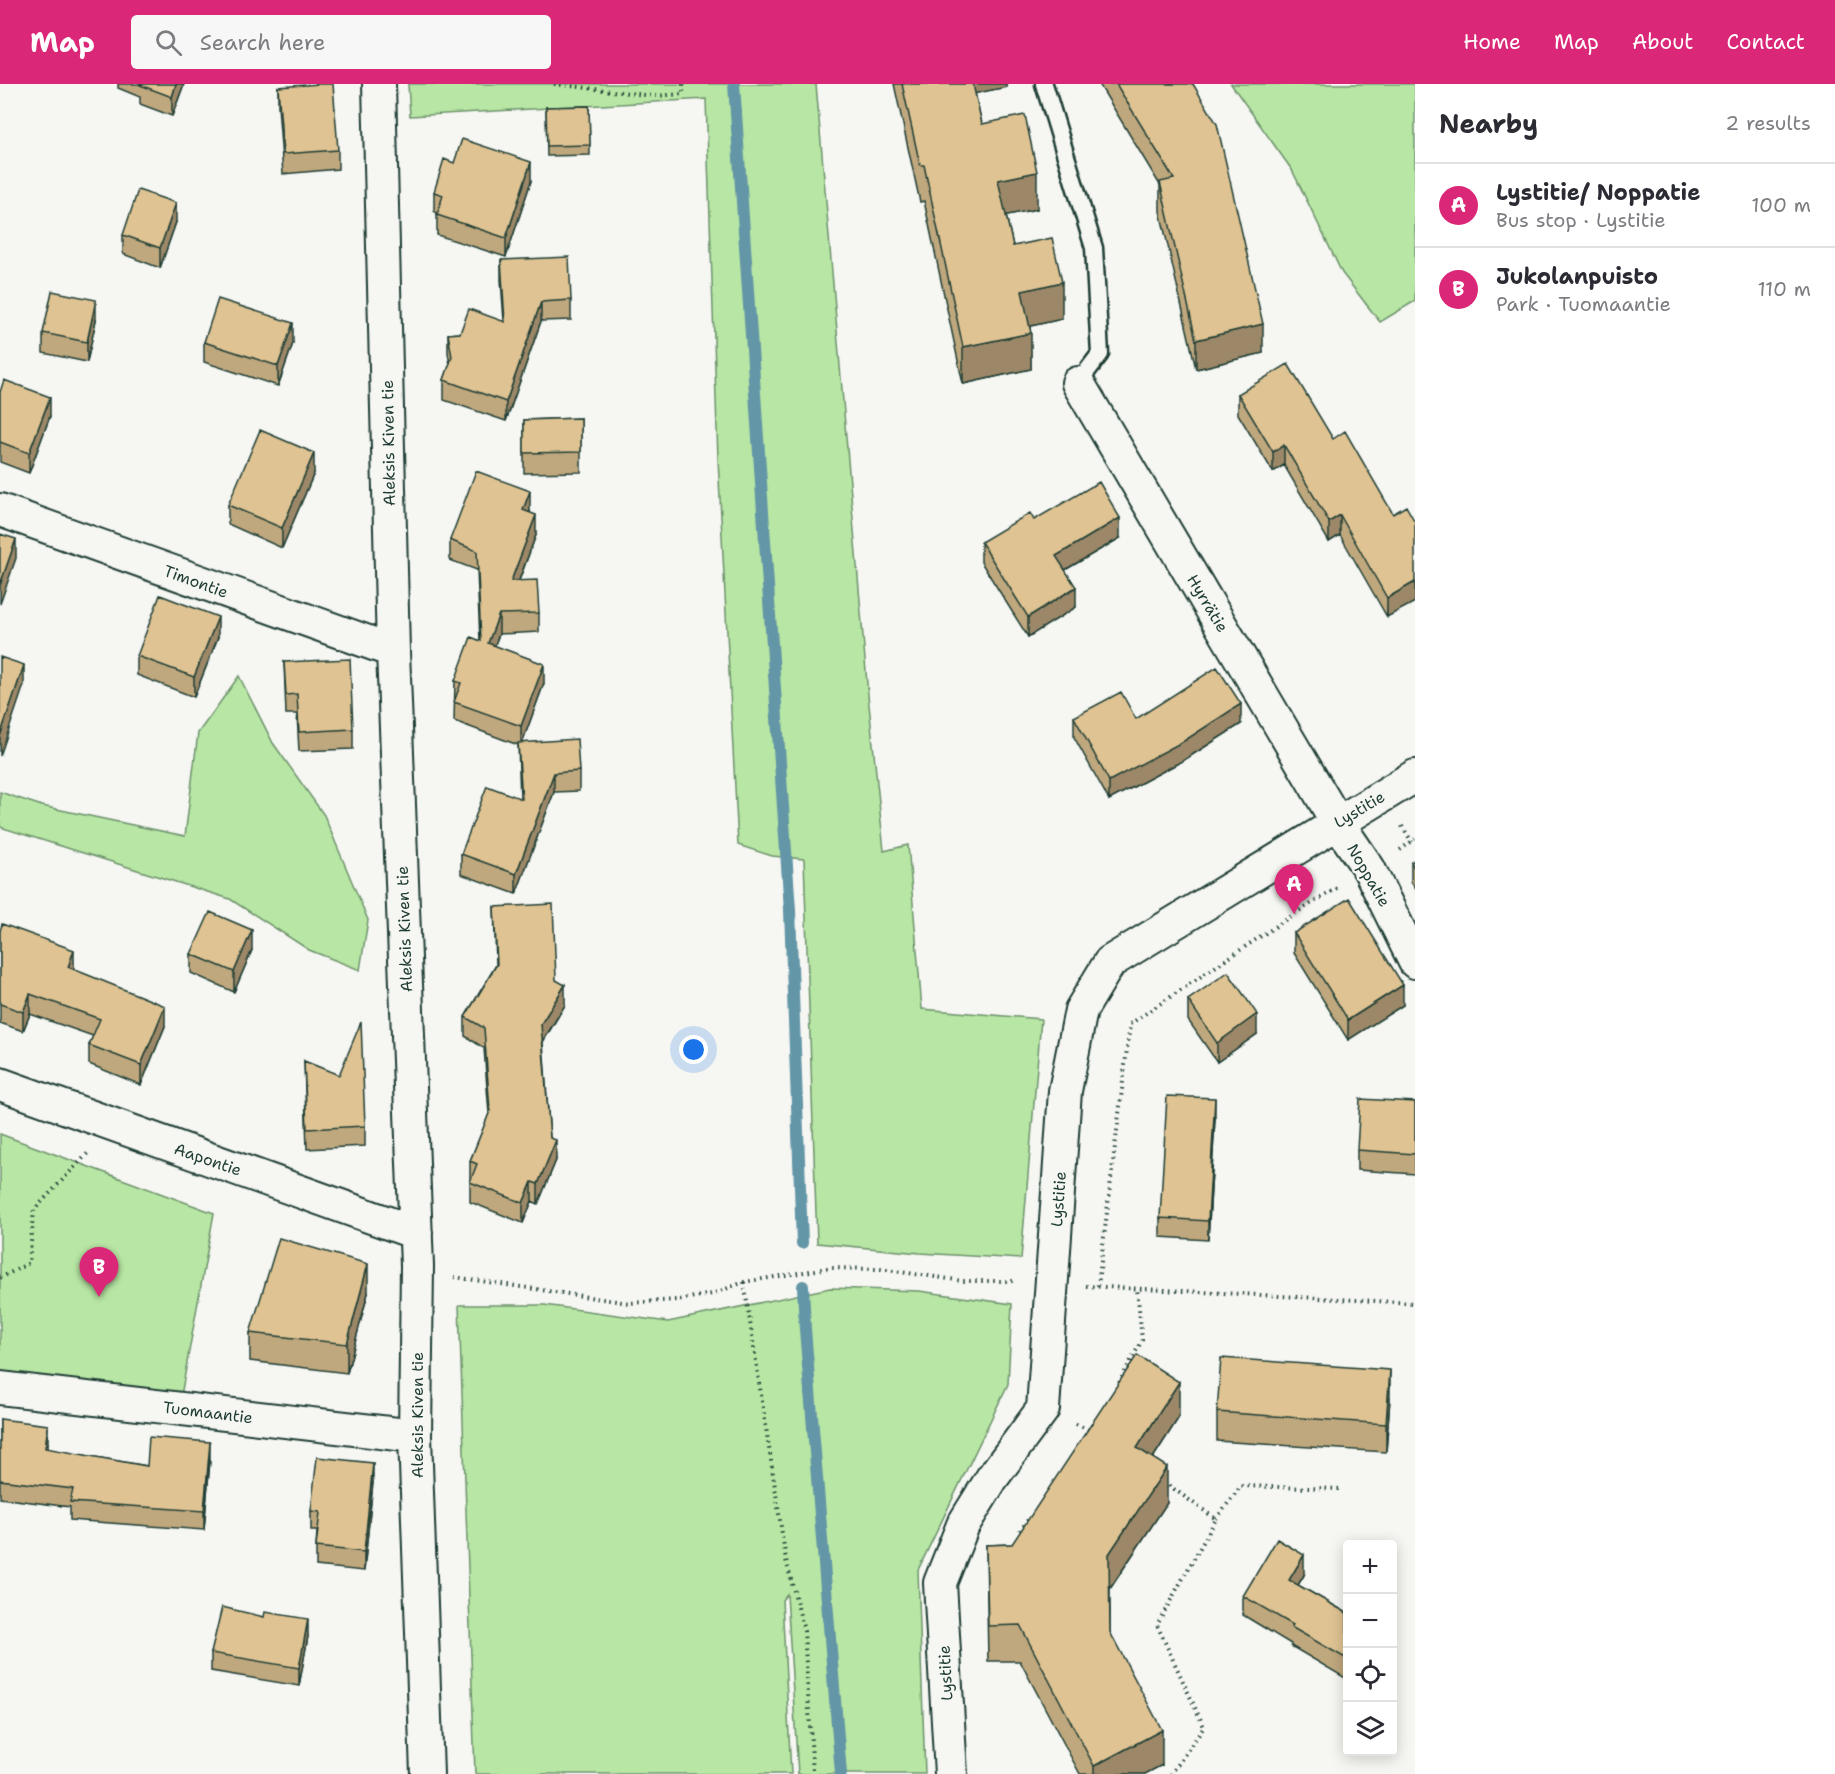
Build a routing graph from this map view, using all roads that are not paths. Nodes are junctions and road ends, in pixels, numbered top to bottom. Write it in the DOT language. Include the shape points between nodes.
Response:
graph roads {
  1 [pos="379,84"];
  2 [pos="1044,84"];
  3 [pos="1078,383"];
  4 [pos="0,510"];
  5 [pos="393,651"];
  6 [pos="1415,776"];
  7 [pos="1338,822"];
  8 [pos="1415,962"];
  9 [pos="0,1084"];
  10 [pos="416,1233"];
  11 [pos="0,1389"];
  12 [pos="415,1436"];
  13 [pos="427,1774"];
  14 [pos="951,1774"];
  1 -- 5 [label="street, Aleksis Kiven tie"];
  2 -- 3 [label="lane" via="1094,248 1100,354"];
  3 -- 7 [label="street, Hyrrätie"];
  4 -- 5 [label="street, Timontie"];
  5 -- 10 [label="street, Aleksis Kiven tie"];
  6 -- 7 [label="street, Lystitie"];
  7 -- 8 [label="street, Noppatie" via="1369,869"];
  7 -- 14 [label="street, Lystitie" via="1110,962 1081,1010 1065,1091 1043,1409 963,1525 940,1583"];
  9 -- 10 [label="street, Aapontie"];
  10 -- 12 [label="street, Aleksis Kiven tie"];
  11 -- 12 [label="street, Tuomaantie"];
  12 -- 13 [label="street, Aleksis Kiven tie"];
}
